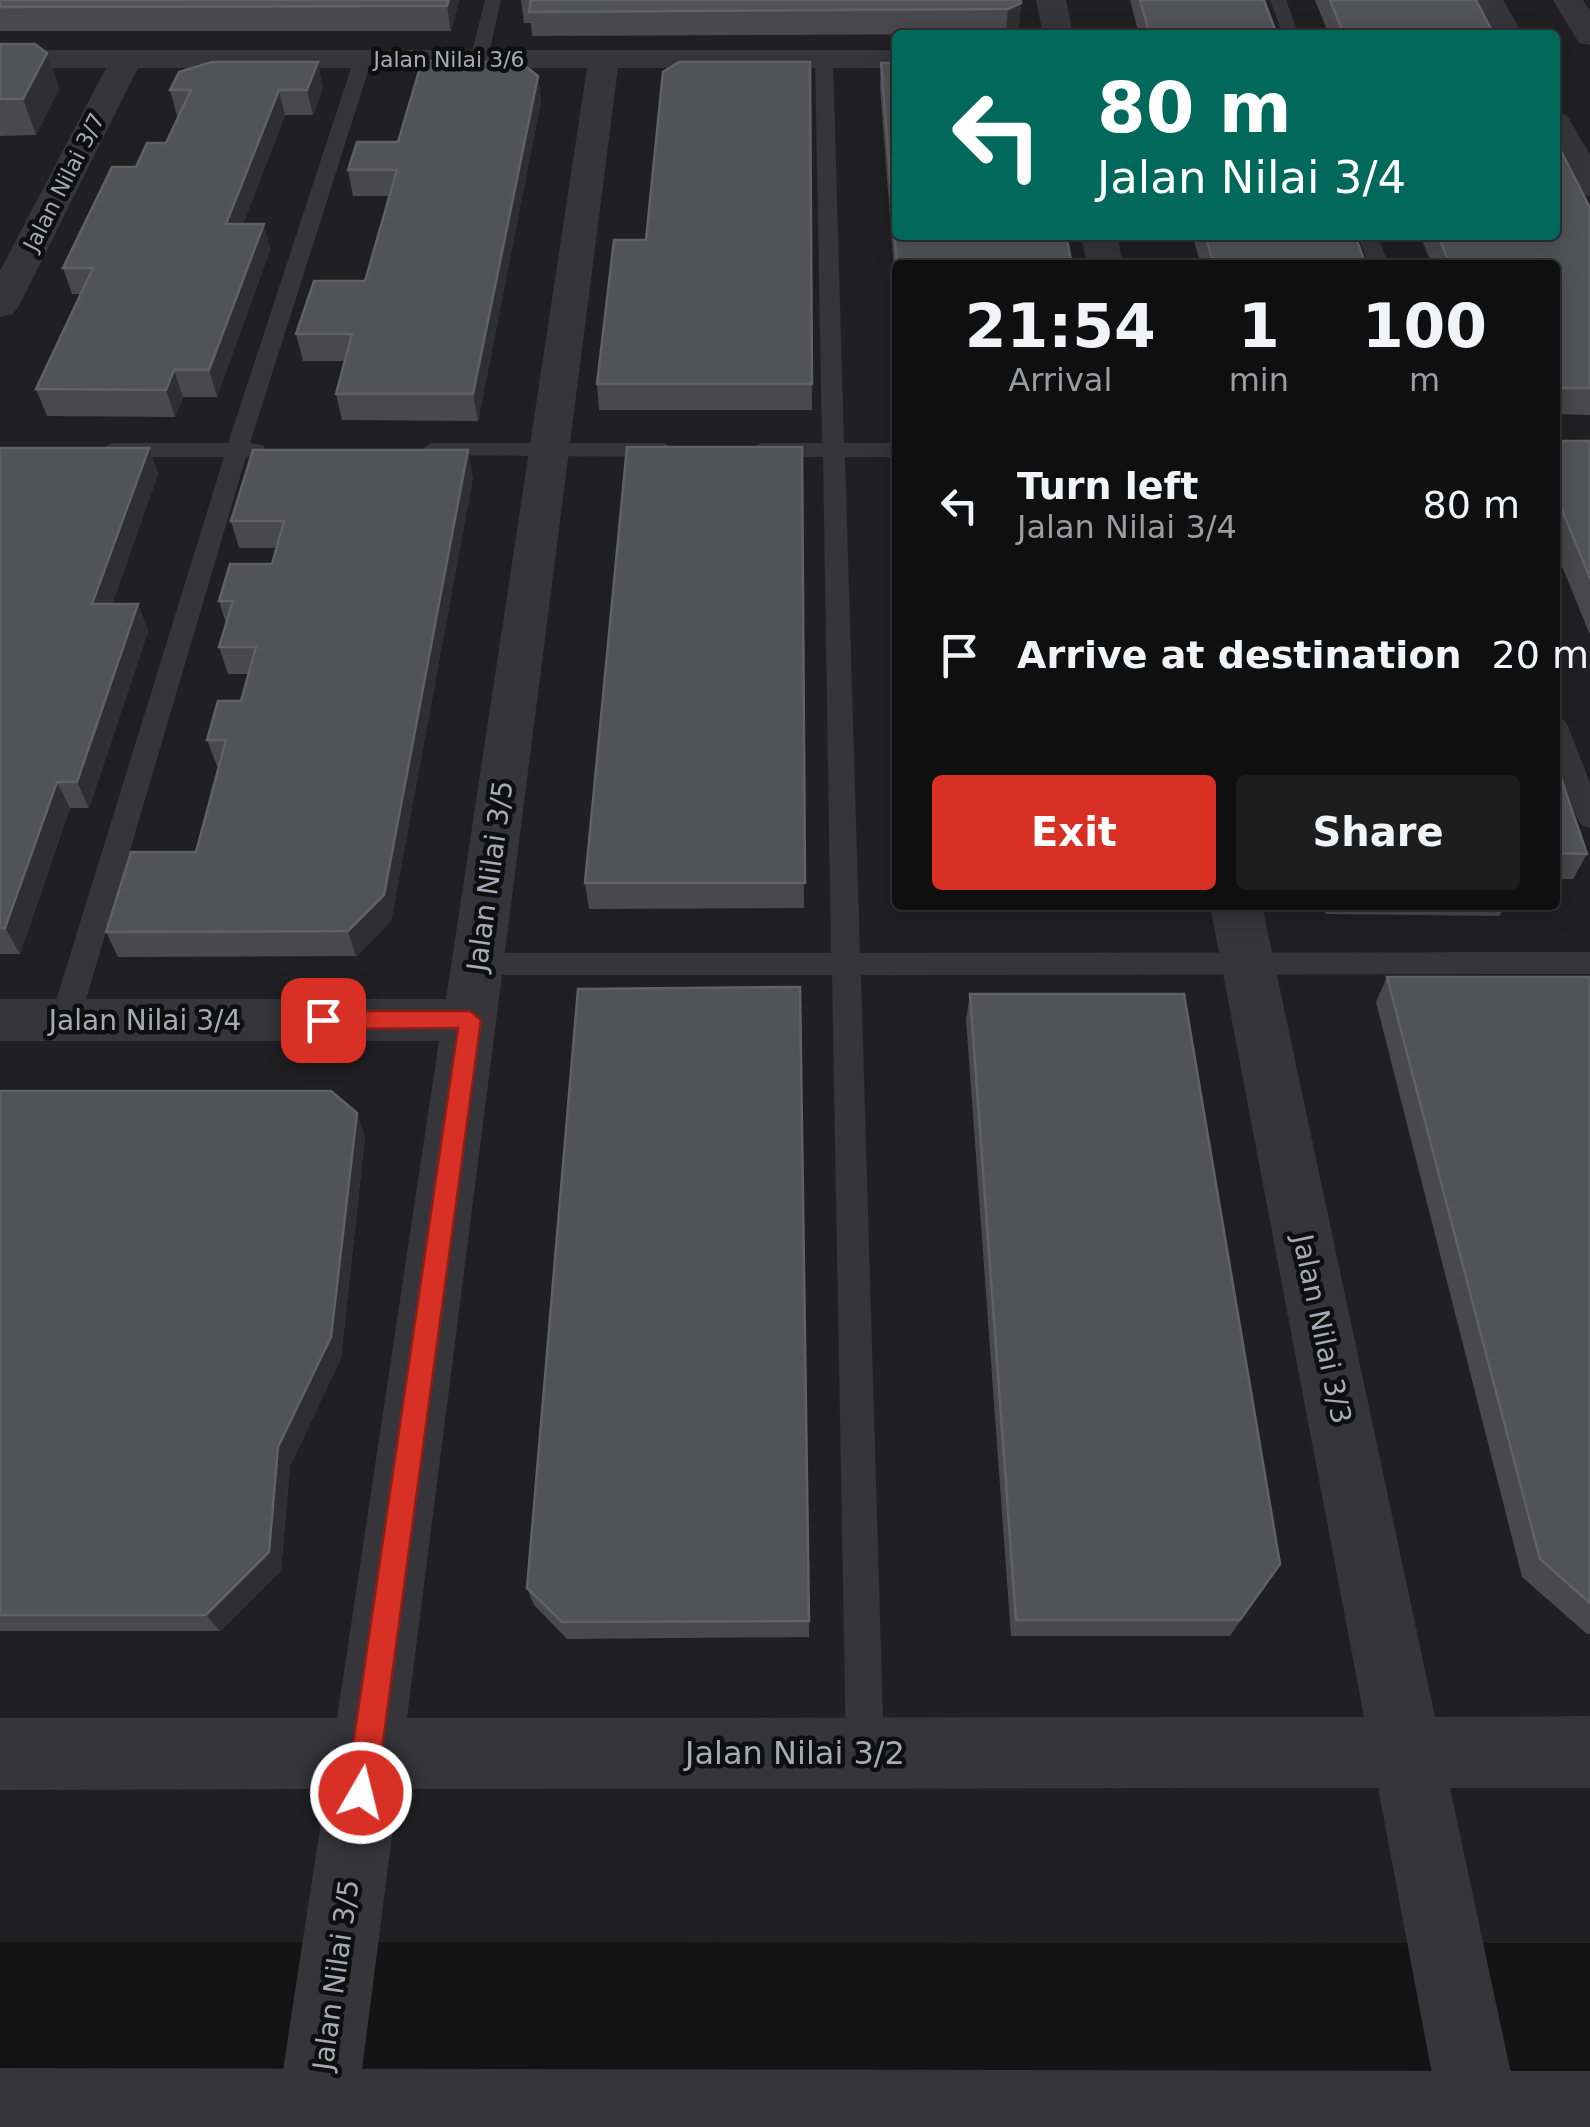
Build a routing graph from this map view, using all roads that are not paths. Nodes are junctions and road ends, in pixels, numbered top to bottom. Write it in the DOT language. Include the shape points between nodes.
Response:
graph roads {
  1 [pos="493,0"];
  2 [pos="1051,0"];
  3 [pos="1278,0"];
  4 [pos="1488,0"];
  5 [pos="1568,0"];
  6 [pos="1057,30"];
  7 [pos="1289,30"];
  8 [pos="1505,30"];
  9 [pos="1590,36"];
  10 [pos="0,59"];
  11 [pos="127,59"];
  12 [pos="362,59"];
  13 [pos="480,59"];
  14 [pos="604,59"];
  15 [pos="824,59"];
  16 [pos="892,59"];
  17 [pos="1560,131"];
  18 [pos="1590,186"];
  19 [pos="0,306"];
  20 [pos="79,450"];
  21 [pos="237,450"];
  22 [pos="276,450"];
  23 [pos="413,450"];
  24 [pos="549,450"];
  25 [pos="682,450"];
  26 [pos="739,450"];
  27 [pos="833,450"];
  28 [pos="892,450"];
  29 [pos="1560,739"];
  30 [pos="1590,818"];
  31 [pos="1237,910"];
  32 [pos="1590,963"];
  33 [pos="478,964"];
  34 [pos="846,964"];
  35 [pos="1248,964"];
  36 [pos="0,1020"];
  37 [pos="65,1020"];
  38 [pos="470,1020"];
  39 [pos="865,1752"];
  40 [pos="1408,1752"];
  41 [pos="1590,1752"];
  42 [pos="0,1754"];
  43 [pos="366,1754"];
  44 [pos="0,2108"];
  45 [pos="1480,2111"];
  46 [pos="1590,2111"];
  47 [pos="277,2115"];
  48 [pos="1004,2119"];
  1 -- 13 [label="lane"];
  2 -- 6 [label="street"];
  3 -- 7 [label="lane"];
  4 -- 8 [label="street"];
  5 -- 9 [label="street"];
  10 -- 11 [label="street, Jalan Nilai 3/6"];
  11 -- 12 [label="street, Jalan Nilai 3/6"];
  11 -- 19 [label="street, Jalan Nilai 3/7"];
  12 -- 13 [label="street, Jalan Nilai 3/6"];
  12 -- 21 [label="lane"];
  13 -- 14 [label="street, Jalan Nilai 3/6"];
  14 -- 15 [label="street, Jalan Nilai 3/6"];
  14 -- 24 [label="street, Jalan Nilai 3/5"];
  15 -- 16 [label="street, Jalan Nilai 3/6"];
  15 -- 27 [label="lane"];
  17 -- 18 [label="street"];
  20 -- 21 [label="lane"];
  21 -- 22 [label="lane"];
  21 -- 37 [label="lane"];
  23 -- 24 [label="lane"];
  24 -- 25 [label="lane"];
  24 -- 33 [label="street, Jalan Nilai 3/5"];
  26 -- 27 [label="lane"];
  27 -- 28 [label="lane"];
  27 -- 34 [label="lane"];
  29 -- 30 [label="lane"];
  31 -- 35 [label="street, Jalan Nilai 3/3"];
  32 -- 35 [label="lane"];
  33 -- 34 [label="lane"];
  33 -- 38 [label="street, Jalan Nilai 3/5"];
  34 -- 35 [label="lane"];
  34 -- 39 [label="lane"];
  35 -- 40 [label="street, Jalan Nilai 3/3"];
  36 -- 37 [label="street, Jalan Nilai 3/4"];
  37 -- 38 [label="street, Jalan Nilai 3/4"];
  38 -- 43 [label="street, Jalan Nilai 3/5"];
  39 -- 40 [label="street, Jalan Nilai 3/2"];
  39 -- 43 [label="street, Jalan Nilai 3/2"];
  40 -- 41 [label="street, Jalan Nilai 3/2"];
  40 -- 45 [label="street, Jalan Nilai 3/3"];
  42 -- 43 [label="street, Jalan Nilai 3/2"];
  43 -- 47 [label="street, Jalan Nilai 3/5"];
  44 -- 47 [label="street"];
  45 -- 46 [label="street"];
  45 -- 48 [label="street"];
  47 -- 48 [label="street"];
}
